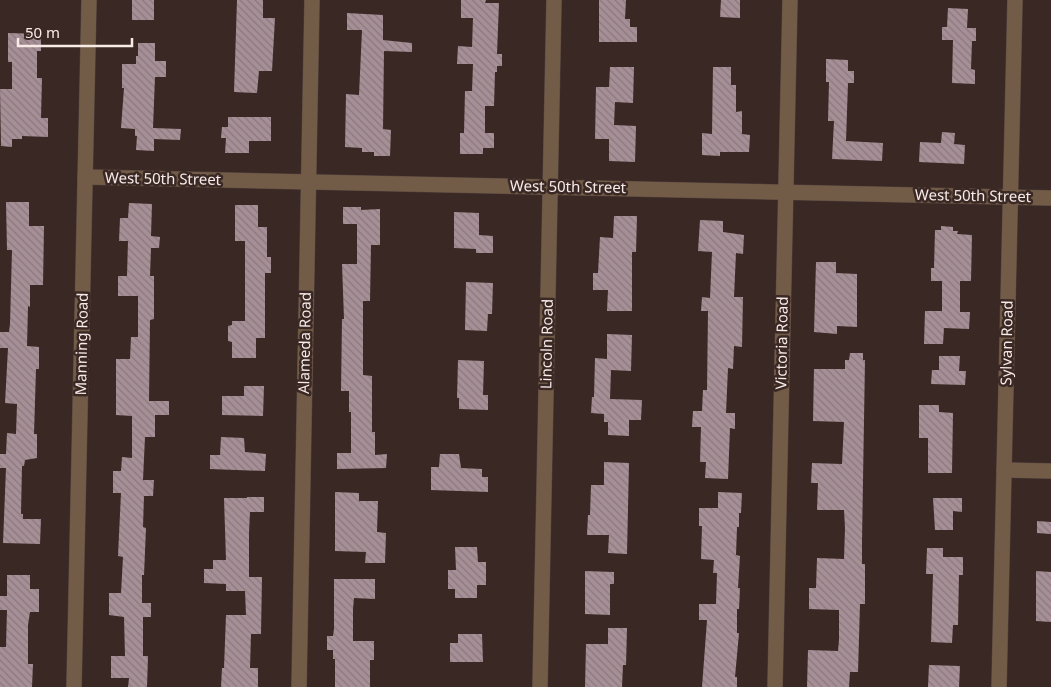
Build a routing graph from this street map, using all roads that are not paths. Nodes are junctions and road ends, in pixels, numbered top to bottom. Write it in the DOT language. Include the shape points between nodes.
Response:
graph roads {
  1 [pos="89,0"];
  2 [pos="312,0"];
  3 [pos="554,0"];
  4 [pos="790,0"];
  5 [pos="1015,0"];
  6 [pos="85,177"];
  7 [pos="309,182"];
  8 [pos="550,187"];
  9 [pos="785,192"];
  10 [pos="1011,197"];
  11 [pos="1051,198"];
  12 [pos="1004,470"];
  13 [pos="1051,471"];
  14 [pos="74,687"];
  15 [pos="298,687"];
  16 [pos="540,687"];
  17 [pos="774,687"];
  18 [pos="999,687"];
  1 -- 6 [label="street, Manning Road"];
  2 -- 7 [label="street, Alameda Road"];
  3 -- 8 [label="street, Lincoln Road"];
  4 -- 9 [label="street, Victoria Road"];
  5 -- 10 [label="street, Sylvan Road"];
  6 -- 7 [label="street, West 50th Street"];
  6 -- 14 [label="street, Manning Road"];
  7 -- 8 [label="street, West 50th Street"];
  7 -- 15 [label="street, Alameda Road"];
  8 -- 9 [label="street, West 50th Street"];
  8 -- 16 [label="street, Lincoln Road"];
  9 -- 10 [label="street, West 50th Street"];
  9 -- 17 [label="street, Victoria Road"];
  10 -- 11 [label="street, West 50th Street"];
  10 -- 12 [label="street, Sylvan Road"];
  12 -- 13 [label="street"];
  12 -- 18 [label="street, Sylvan Road"];
}
